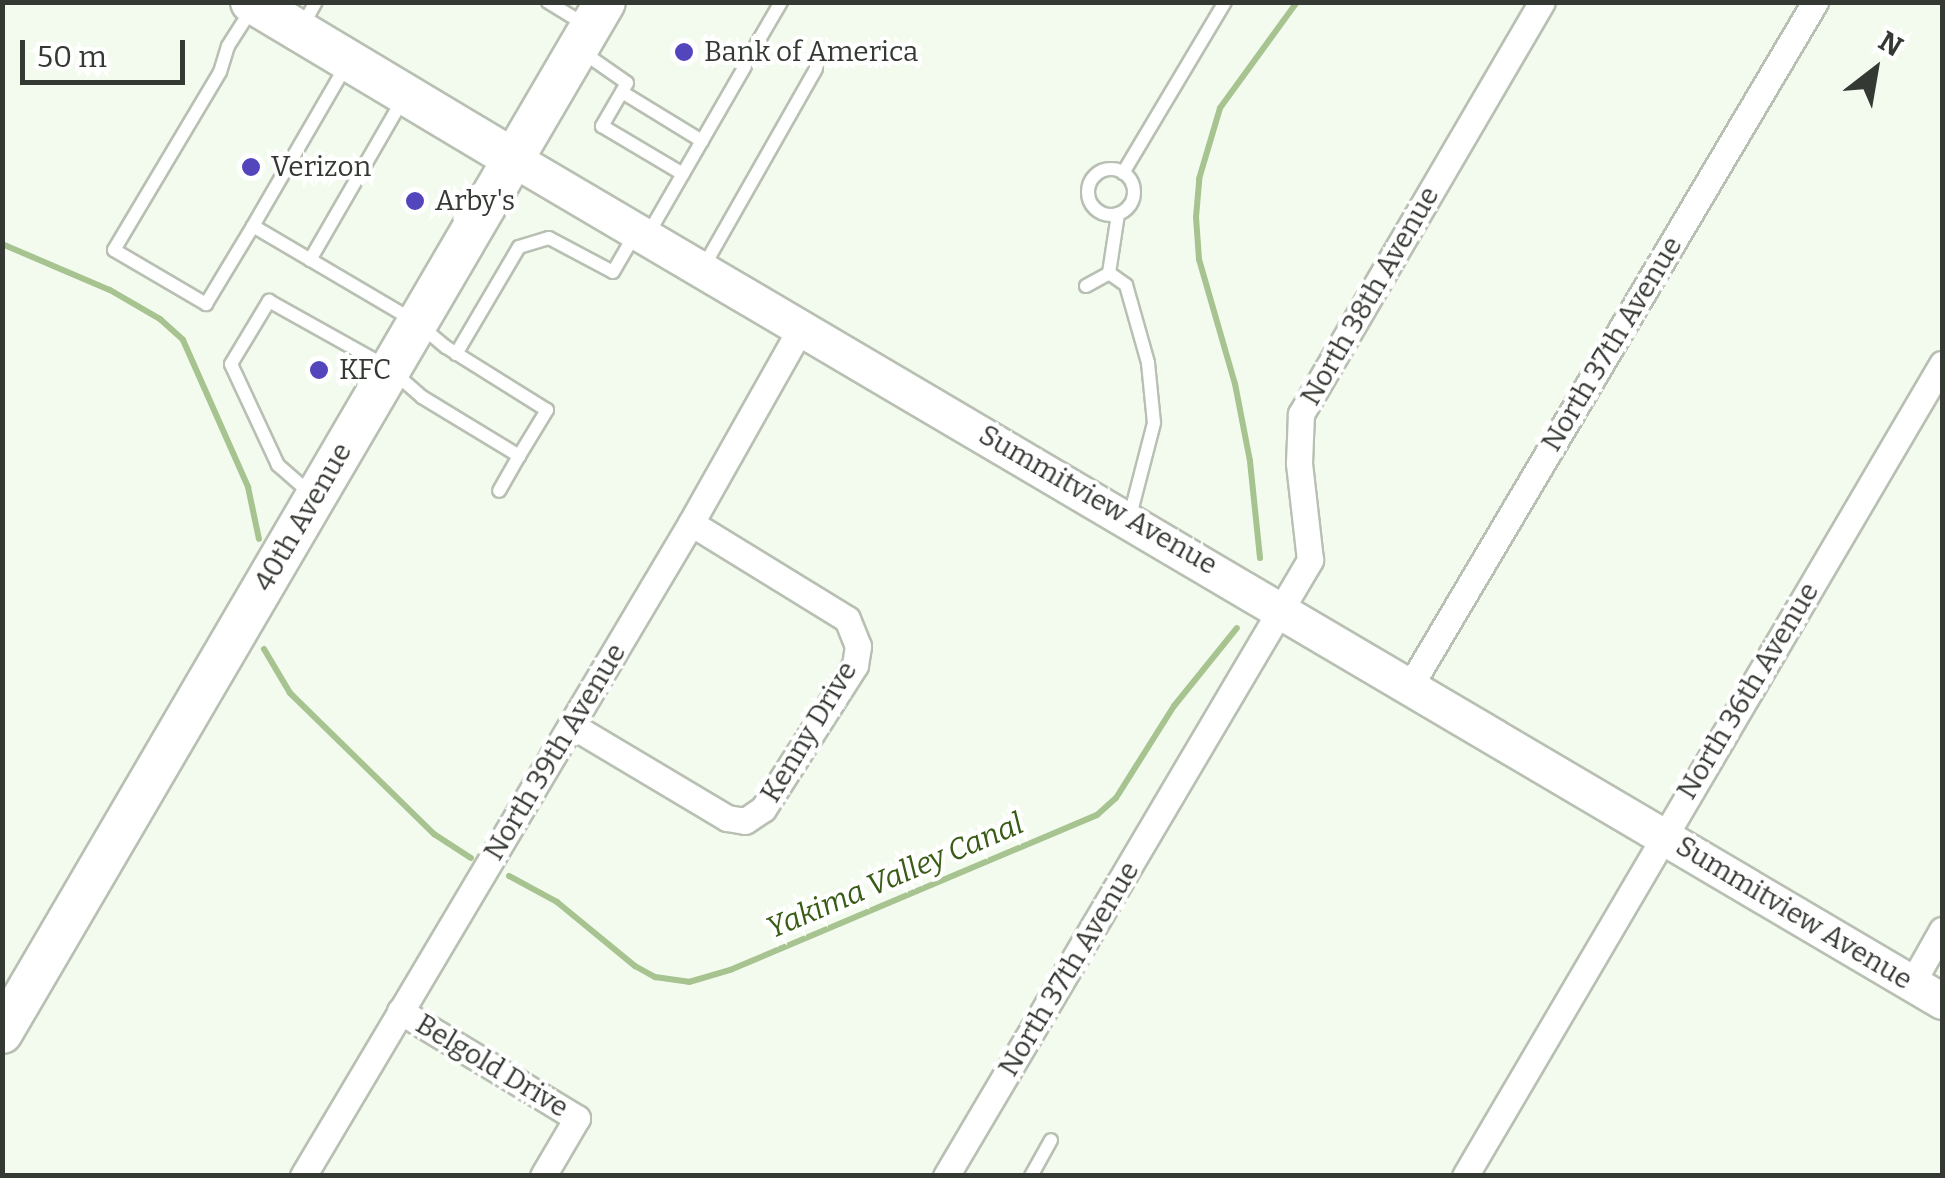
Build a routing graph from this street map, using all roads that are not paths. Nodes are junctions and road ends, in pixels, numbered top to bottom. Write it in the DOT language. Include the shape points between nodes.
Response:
graph roads {
  1 [pos="548,2"];
  2 [pos="781,2"];
  3 [pos="1225,2"];
  4 [pos="1542,2"];
  5 [pos="1815,2"];
  6 [pos="252,4"];
  7 [pos="308,17"];
  8 [pos="591,26"];
  9 [pos="756,45"];
  10 [pos="349,61"];
  11 [pos="745,66"];
  12 [pos="816,69"];
  13 [pos="622,92"];
  14 [pos="406,94"];
  15 [pos="702,141"];
  16 [pos="512,158"];
  17 [pos="1123,173"];
  18 [pos="683,174"];
  19 [pos="1118,214"];
  20 [pos="253,226"];
  21 [pos="642,234"];
  22 [pos="310,260"];
  23 [pos="703,269"];
  24 [pos="1109,272"];
  25 [pos="1086,286"];
  26 [pos="416,322"];
  27 [pos="802,326"];
  28 [pos="456,354"];
  29 [pos="1942,364"];
  30 [pos="389,368"];
  31 [pos="519,456"];
  32 [pos="500,491"];
  33 [pos="314,497"];
  34 [pos="1130,519"];
  35 [pos="691,523"];
  36 [pos="1282,608"];
  37 [pos="1410,686"];
  38 [pos="571,725"];
  39 [pos="1662,835"];
  40 [pos="1942,930"];
  41 [pos="1912,983"];
  42 [pos="1942,1001"];
  43 [pos="400,1011"];
  44 [pos="2,1033"];
  45 [pos="1051,1140"];
  46 [pos="303,1176"];
  47 [pos="543,1176"];
  48 [pos="946,1176"];
  49 [pos="1030,1176"];
  50 [pos="1465,1176"];
  1 -- 8 [label="lane"];
  2 -- 9 [label="lane"];
  3 -- 17 [label="lane"];
  4 -- 36 [label="street, North 38th Avenue" via="1301,414 1298,463 1310,560"];
  5 -- 37 [label="street, North 37th Avenue"];
  6 -- 7 [label="main road, Summitview Avenue"];
  6 -- 20 [label="lane" via="220,72 114,250 206,304"];
  7 -- 10 [label="main road, Summitview Avenue"];
  8 -- 13 [label="lane" via="627,82"];
  8 -- 16 [label="main road, 40th Avenue"];
  10 -- 14 [label="main road, Summitview Avenue"];
  10 -- 20 [label="lane"];
  11 -- 15 [label="lane"];
  12 -- 23 [label="lane"];
  13 -- 15 [label="lane"];
  13 -- 18 [label="lane" via="602,126"];
  14 -- 16 [label="main road, Summitview Avenue"];
  14 -- 22 [label="lane"];
  15 -- 18 [label="lane"];
  16 -- 21 [label="main road, Summitview Avenue"];
  16 -- 26 [label="main road, 40th Avenue"];
  17 -- 19 [label="lane" via="1134,191 1130,206"];
  17 -- 19 [label="lane" via="1101,171 1088,190 1097,210"];
  18 -- 21 [label="lane"];
  19 -- 24 [label="lane"];
  20 -- 22 [label="lane"];
  21 -- 23 [label="main road, Summitview Avenue"];
  21 -- 28 [label="lane" via="613,272 548,238 519,247"];
  22 -- 26 [label="lane"];
  23 -- 27 [label="main road, Summitview Avenue"];
  24 -- 25 [label="lane"];
  24 -- 34 [label="lane" via="1126,284 1148,363 1154,423"];
  26 -- 28 [label="lane"];
  26 -- 30 [label="main road, 40th Avenue"];
  27 -- 34 [label="main road, Summitview Avenue"];
  27 -- 35 [label="street, North 39th Avenue"];
  28 -- 31 [label="lane" via="547,410"];
  29 -- 39 [label="street, North 36th Avenue"];
  30 -- 31 [label="lane" via="422,397"];
  30 -- 33 [label="main road, 40th Avenue"];
  30 -- 33 [label="lane" via="269,301 231,364 278,464"];
  31 -- 32 [label="lane"];
  33 -- 44 [label="main road, 40th Avenue"];
  34 -- 36 [label="main road, Summitview Avenue"];
  35 -- 38 [label="street, North 39th Avenue"];
  35 -- 38 [label="street, Kenny Drive" via="846,620 858,646 855,665 764,809 745,821 727,818"];
  36 -- 37 [label="main road, Summitview Avenue"];
  36 -- 48 [label="street, North 37th Avenue"];
  37 -- 39 [label="main road, Summitview Avenue"];
  38 -- 43 [label="street, North 39th Avenue"];
  39 -- 41 [label="main road, Summitview Avenue"];
  39 -- 50 [label="street, North 36th Avenue"];
  40 -- 41 [label="street"];
  41 -- 42 [label="main road, Summitview Avenue"];
  43 -- 46 [label="street, North 39th Avenue"];
  43 -- 47 [label="street, Belgold Drive" via="578,1118"];
  45 -- 49 [label="lane"];
}
